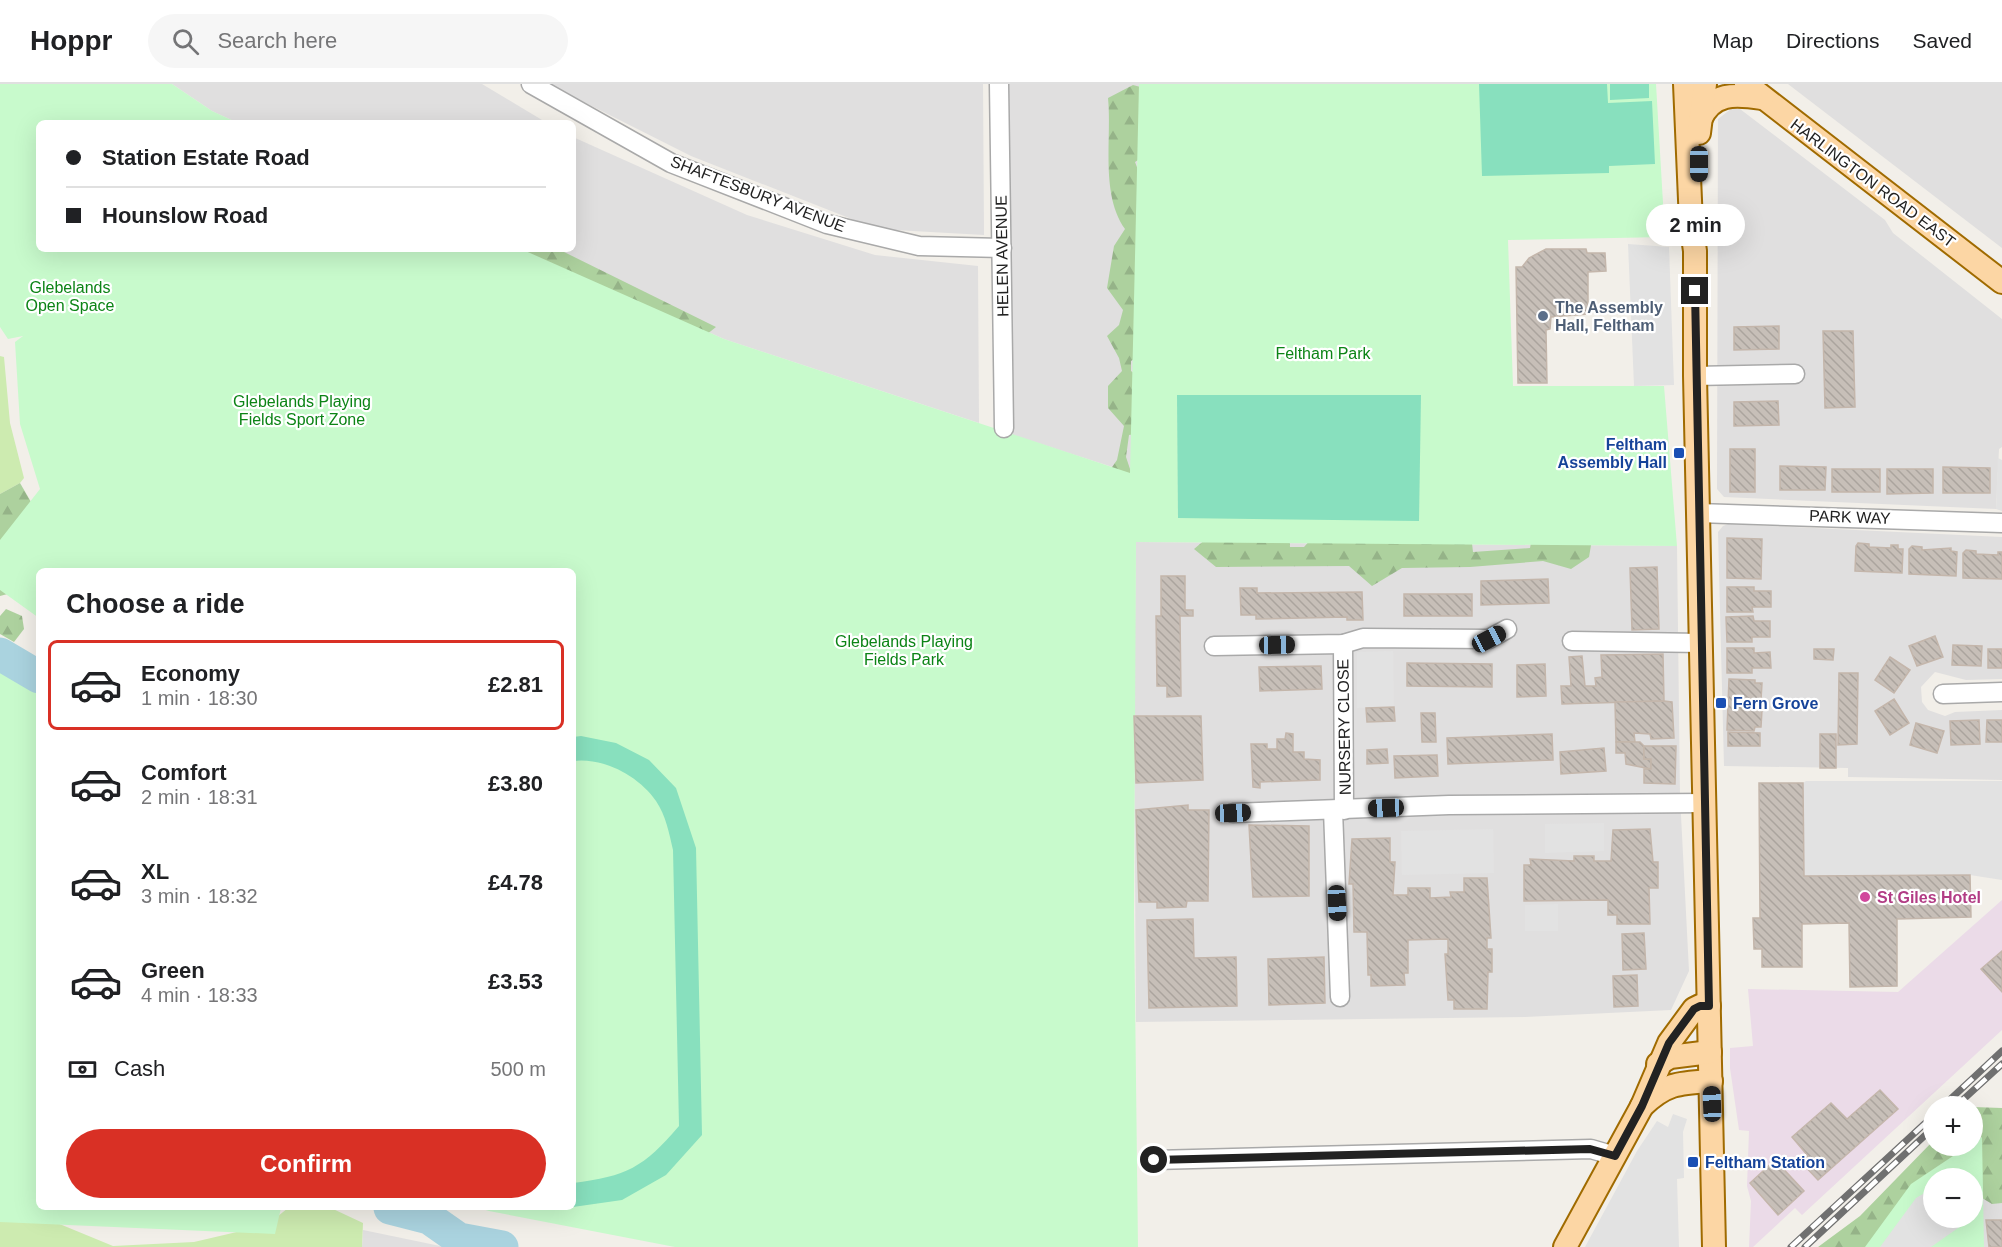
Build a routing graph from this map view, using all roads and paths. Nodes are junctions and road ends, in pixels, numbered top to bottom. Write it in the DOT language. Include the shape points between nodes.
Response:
graph roads {
  1 [pos="531,84"];
  2 [pos="999,84"];
  3 [pos="1685,84"];
  4 [pos="1705,84"];
  5 [pos="1754,91"];
  6 [pos="1699,122"];
  7 [pos="1002,248"];
  8 [pos="1695,251"];
  9 [pos="2002,282"];
  10 [pos="1795,374"];
  11 [pos="1695,376"];
  12 [pos="1004,428"];
  13 [pos="1698,513"];
  14 [pos="2002,523"];
  15 [pos="1507,630"];
  16 [pos="1572,641"];
  17 [pos="1701,643"];
  18 [pos="1343,644"];
  19 [pos="1214,646"];
  20 [pos="2002,693"];
  21 [pos="1943,694"];
  22 [pos="1705,803"];
  23 [pos="1339,810"];
  24 [pos="1233,813"];
  25 [pos="1340,997"];
  26 [pos="1709,1006"];
  27 [pos="1710,1052"];
  28 [pos="1658,1064"];
  29 [pos="1711,1081"];
  30 [pos="1642,1106"];
  31 [pos="1615,1156"];
  32 [pos="1154,1160"];
  33 [pos="1565,1247"];
  34 [pos="1714,1247"];
  1 -- 7 [label="street, SHAFTESBURY AVENUE" via="671,163 827,224 919,246"];
  2 -- 7 [label="street, HELEN AVENUE"];
  3 -- 8 [label="main road"];
  4 -- 6 [label="main road"];
  5 -- 6 [label="main road" via="1720,97 1704,111"];
  5 -- 9 [label="main road, HARLINGTON ROAD EAST"];
  6 -- 8 [label="main road" via="1700,225"];
  7 -- 12 [label="street, HELEN AVENUE"];
  8 -- 11 [label="main road"];
  10 -- 11 [label="street"];
  11 -- 13 [label="main road"];
  13 -- 14 [label="street, PARK WAY"];
  13 -- 17 [label="main road"];
  15 -- 18 [label="street, NURSERY CLOSE" via="1489,639 1363,638"];
  16 -- 17 [label="street"];
  17 -- 22 [label="main road"];
  18 -- 19 [label="street, NURSERY CLOSE"];
  18 -- 23 [label="street, NURSERY CLOSE"];
  20 -- 21 [label="street"];
  22 -- 23 [label="street"];
  22 -- 26 [label="main road"];
  23 -- 24 [label="street"];
  23 -- 25 [label="street, NURSERY CLOSE"];
  26 -- 27 [label="main road"];
  26 -- 28 [label="main road" via="1697,1006 1692,1011"];
  27 -- 28 [label="main road" via="1670,1057"];
  27 -- 29 [label="main road"];
  28 -- 30 [label="main road"];
  29 -- 30 [label="main road" via="1664,1088"];
  29 -- 34 [label="main road"];
  30 -- 31 [label="main road"];
  31 -- 32 [label="street" via="1590,1149"];
  31 -- 33 [label="main road"];
}
